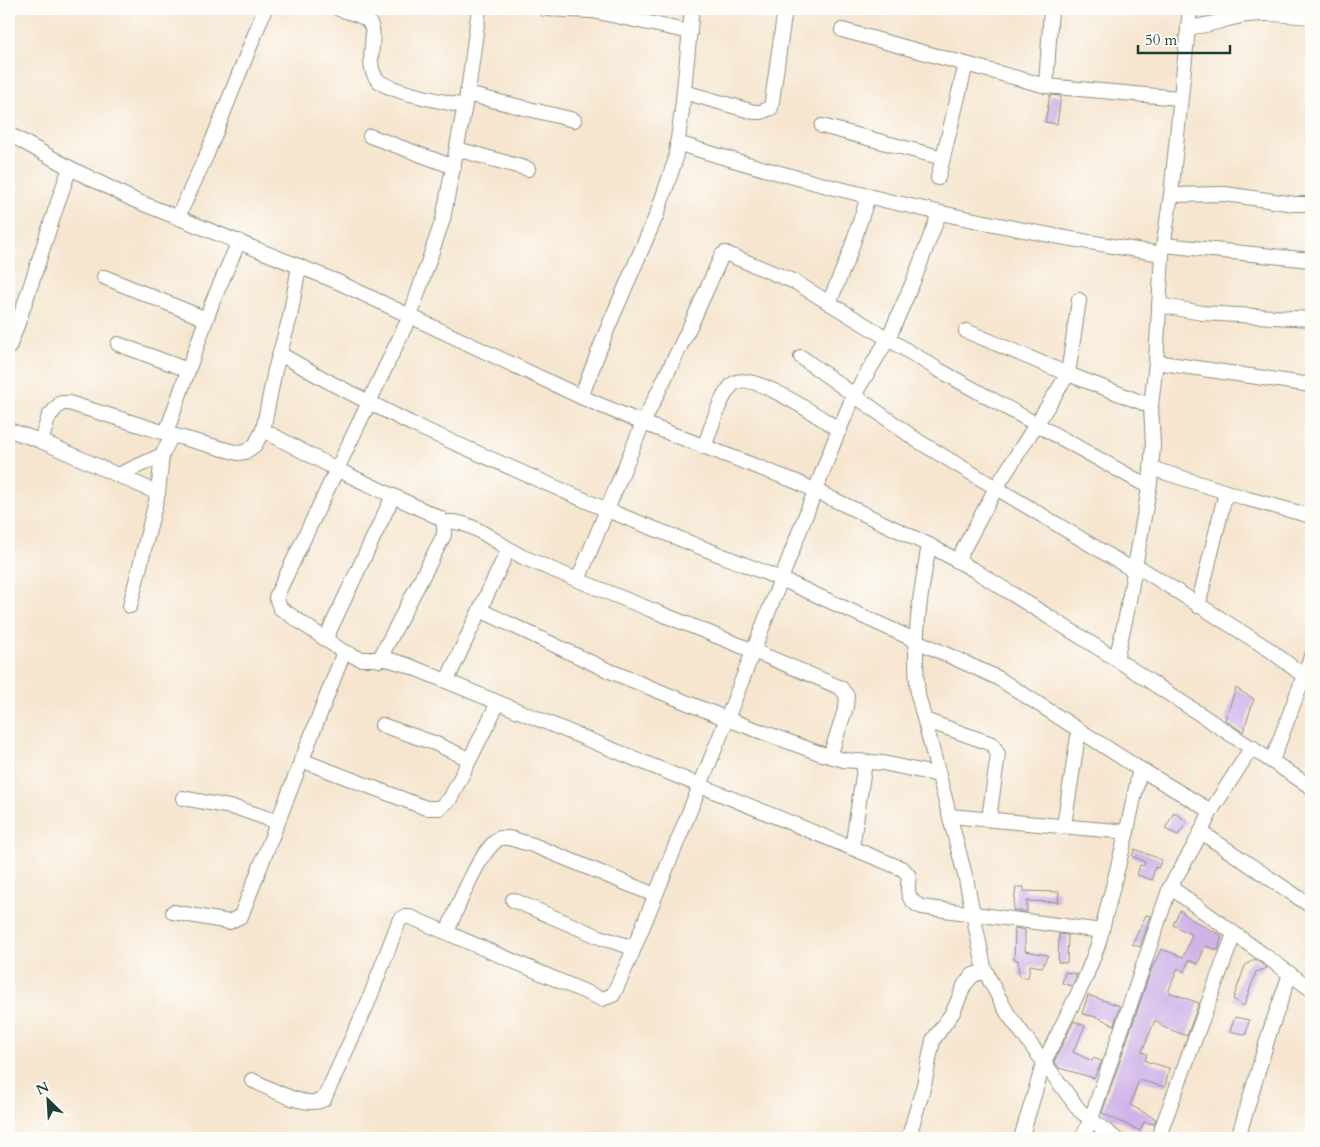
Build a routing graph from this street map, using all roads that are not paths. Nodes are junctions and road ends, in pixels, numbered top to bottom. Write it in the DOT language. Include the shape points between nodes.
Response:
graph roads {
  1 [pos="265,9"];
  2 [pos="339,9"];
  3 [pos="479,9"];
  4 [pos="545,9"];
  5 [pos="692,9"];
  6 [pos="784,9"];
  7 [pos="1051,9"];
  8 [pos="1190,9"];
  9 [pos="1311,17"];
  10 [pos="1188,27"];
  11 [pos="842,30"];
  12 [pos="690,32"];
  13 [pos="966,64"];
  14 [pos="1046,86"];
  15 [pos="684,92"];
  16 [pos="1179,98"];
  17 [pos="466,100"];
  18 [pos="574,120"];
  19 [pos="822,126"];
  20 [pos="9,134"];
  21 [pos="370,136"];
  22 [pos="677,143"];
  23 [pos="458,149"];
  24 [pos="943,158"];
  25 [pos="454,167"];
  26 [pos="70,168"];
  27 [pos="528,169"];
  28 [pos="938,178"];
  29 [pos="1171,195"];
  30 [pos="868,197"];
  31 [pos="1311,204"];
  32 [pos="939,214"];
  33 [pos="178,217"];
  34 [pos="239,241"];
  35 [pos="1163,250"];
  36 [pos="1311,260"];
  37 [pos="299,266"];
  38 [pos="104,277"];
  39 [pos="1079,300"];
  40 [pos="829,303"];
  41 [pos="1159,304"];
  42 [pos="410,316"];
  43 [pos="206,319"];
  44 [pos="1311,319"];
  45 [pos="966,330"];
  46 [pos="888,339"];
  47 [pos="118,344"];
  48 [pos="9,347"];
  49 [pos="280,354"];
  50 [pos="801,357"];
  51 [pos="1156,362"];
  52 [pos="188,370"];
  53 [pos="1068,374"];
  54 [pos="1311,385"];
  55 [pos="854,395"];
  56 [pos="581,397"];
  57 [pos="369,402"];
  58 [pos="1151,406"];
  59 [pos="643,423"];
  60 [pos="1037,423"];
  61 [pos="9,430"];
  62 [pos="263,430"];
  63 [pos="840,430"];
  64 [pos="169,434"];
  65 [pos="41,441"];
  66 [pos="704,447"];
  67 [pos="162,455"];
  68 [pos="1151,468"];
  69 [pos="338,470"];
  70 [pos="118,475"];
  71 [pos="1149,487"];
  72 [pos="996,488"];
  73 [pos="814,491"];
  74 [pos="1226,492"];
  75 [pos="158,493"];
  76 [pos="393,496"];
  77 [pos="607,510"];
  78 [pos="1311,516"];
  79 [pos="444,522"];
  80 [pos="930,546"];
  81 [pos="508,550"];
  82 [pos="957,561"];
  83 [pos="1134,567"];
  84 [pos="781,579"];
  85 [pos="578,580"];
  86 [pos="130,606"];
  87 [pos="1198,606"];
  88 [pos="480,610"];
  89 [pos="326,638"];
  90 [pos="915,639"];
  91 [pos="754,650"];
  92 [pos="344,652"];
  93 [pos="1311,657"];
  94 [pos="1116,659"];
  95 [pos="379,660"];
  96 [pos="1304,676"];
  97 [pos="447,680"];
  98 [pos="498,703"];
  99 [pos="727,720"];
  100 [pos="925,720"];
  101 [pos="382,725"];
  102 [pos="1079,730"];
  103 [pos="1252,747"];
  104 [pos="830,756"];
  105 [pos="469,759"];
  106 [pos="301,760"];
  107 [pos="1272,761"];
  108 [pos="865,762"];
  109 [pos="1140,769"];
  110 [pos="939,775"];
  111 [pos="699,786"];
  112 [pos="1311,787"];
  113 [pos="183,798"];
  114 [pos="1211,811"];
  115 [pos="950,816"];
  116 [pos="988,819"];
  117 [pos="278,822"];
  118 [pos="1064,825"];
  119 [pos="1127,832"];
  120 [pos="1201,832"];
  121 [pos="852,848"];
  122 [pos="1170,887"];
  123 [pos="655,895"];
  124 [pos="513,900"];
  125 [pos="1311,906"];
  126 [pos="173,912"];
  127 [pos="973,915"];
  128 [pos="1102,931"];
  129 [pos="447,932"];
  130 [pos="1234,934"];
  131 [pos="634,948"];
  132 [pos="986,971"];
  133 [pos="1290,974"];
  134 [pos="1311,989"];
  135 [pos="1044,1062"];
  136 [pos="252,1080"];
  137 [pos="1091,1119"];
  138 [pos="909,1136"];
  139 [pos="1021,1138"];
  140 [pos="1082,1138"];
  141 [pos="1116,1138"];
  142 [pos="1158,1138"];
  143 [pos="1238,1138"];
  1 -- 33 [label="street"];
  2 -- 17 [label="street" via="370,24 372,63 379,81 400,90"];
  3 -- 17 [label="street"];
  4 -- 12 [label="street" via="593,11"];
  5 -- 12 [label="street"];
  6 -- 15 [label="street" via="768,111 754,112"];
  7 -- 14 [label="street"];
  8 -- 10 [label="street"];
  9 -- 10 [label="street" via="1248,15 1213,25"];
  10 -- 16 [label="street"];
  11 -- 13 [label="street"];
  12 -- 15 [label="street"];
  13 -- 14 [label="street"];
  13 -- 24 [label="street"];
  14 -- 16 [label="street"];
  15 -- 22 [label="street"];
  16 -- 29 [label="street"];
  17 -- 18 [label="street"];
  17 -- 23 [label="street"];
  19 -- 24 [label="street"];
  20 -- 26 [label="street"];
  21 -- 25 [label="street"];
  22 -- 30 [label="street"];
  22 -- 56 [label="street" via="675,161 657,214"];
  23 -- 25 [label="street"];
  23 -- 27 [label="street"];
  24 -- 28 [label="street"];
  25 -- 42 [label="street" via="443,219"];
  26 -- 33 [label="street" via="134,200"];
  26 -- 48 [label="street"];
  29 -- 31 [label="street" via="1225,194"];
  29 -- 35 [label="street"];
  30 -- 32 [label="street"];
  30 -- 40 [label="street"];
  32 -- 35 [label="street" via="1055,238"];
  32 -- 46 [label="street"];
  33 -- 34 [label="street"];
  34 -- 37 [label="street"];
  34 -- 43 [label="street"];
  35 -- 36 [label="street"];
  35 -- 41 [label="street"];
  37 -- 42 [label="street"];
  37 -- 49 [label="street"];
  38 -- 43 [label="street"];
  39 -- 53 [label="street"];
  40 -- 46 [label="street"];
  40 -- 59 [label="street" via="795,282 723,254"];
  41 -- 44 [label="street" via="1202,313"];
  41 -- 51 [label="street"];
  42 -- 56 [label="street"];
  42 -- 57 [label="street"];
  43 -- 52 [label="street"];
  45 -- 53 [label="street"];
  46 -- 55 [label="street"];
  46 -- 60 [label="street"];
  47 -- 52 [label="street"];
  49 -- 57 [label="street"];
  49 -- 62 [label="street"];
  50 -- 55 [label="street"];
  51 -- 54 [label="street"];
  51 -- 58 [label="street"];
  52 -- 64 [label="street"];
  53 -- 58 [label="street"];
  53 -- 60 [label="street"];
  55 -- 63 [label="street"];
  55 -- 72 [label="street" via="918,441"];
  56 -- 59 [label="street"];
  57 -- 69 [label="street"];
  57 -- 77 [label="street"];
  58 -- 68 [label="street"];
  59 -- 66 [label="street"];
  59 -- 77 [label="street"];
  60 -- 71 [label="street"];
  60 -- 72 [label="street"];
  61 -- 65 [label="street"];
  62 -- 64 [label="street" via="255,445 238,453"];
  62 -- 69 [label="street"];
  63 -- 66 [label="street" via="761,384 742,380 732,385 722,402"];
  63 -- 73 [label="street"];
  64 -- 65 [label="street" via="61,403 49,416"];
  64 -- 67 [label="street"];
  65 -- 70 [label="street"];
  66 -- 73 [label="street"];
  67 -- 70 [label="street"];
  67 -- 75 [label="street"];
  68 -- 71 [label="street"];
  68 -- 74 [label="street"];
  69 -- 76 [label="street"];
  69 -- 89 [label="street" via="276,597 280,608"];
  70 -- 75 [label="street"];
  71 -- 83 [label="street"];
  72 -- 82 [label="street"];
  72 -- 83 [label="street"];
  73 -- 80 [label="street"];
  73 -- 84 [label="street"];
  74 -- 78 [label="street"];
  74 -- 87 [label="street"];
  75 -- 86 [label="street"];
  76 -- 79 [label="street"];
  76 -- 89 [label="street"];
  77 -- 84 [label="street"];
  77 -- 85 [label="street"];
  79 -- 81 [label="street" via="464,523"];
  79 -- 95 [label="street" via="444,535"];
  80 -- 82 [label="street"];
  80 -- 90 [label="street"];
  81 -- 85 [label="street"];
  81 -- 88 [label="street"];
  82 -- 94 [label="street"];
  83 -- 87 [label="street"];
  83 -- 94 [label="street"];
  84 -- 90 [label="street"];
  84 -- 91 [label="street"];
  85 -- 91 [label="street"];
  87 -- 96 [label="street" via="1270,650"];
  88 -- 97 [label="street"];
  88 -- 99 [label="street" via="605,669"];
  89 -- 92 [label="street"];
  90 -- 100 [label="street" via="916,678"];
  90 -- 102 [label="street" via="998,678"];
  91 -- 99 [label="street"];
  91 -- 104 [label="street" via="841,688 845,693 846,707"];
  92 -- 95 [label="street" via="361,659"];
  92 -- 106 [label="street"];
  93 -- 96 [label="street"];
  94 -- 103 [label="street"];
  95 -- 97 [label="street" via="396,660"];
  96 -- 107 [label="street"];
  97 -- 98 [label="street"];
  98 -- 105 [label="street"];
  98 -- 111 [label="street"];
  99 -- 104 [label="street"];
  99 -- 111 [label="street"];
  100 -- 110 [label="street"];
  100 -- 116 [label="street" via="992,744 997,749"];
  101 -- 105 [label="street"];
  102 -- 109 [label="street"];
  102 -- 118 [label="street"];
  103 -- 107 [label="street"];
  103 -- 114 [label="street"];
  104 -- 108 [label="street"];
  105 -- 106 [label="street" via="450,799 444,806 434,809"];
  106 -- 117 [label="street"];
  107 -- 112 [label="street"];
  108 -- 110 [label="street"];
  108 -- 121 [label="street"];
  109 -- 114 [label="street"];
  109 -- 119 [label="street"];
  110 -- 115 [label="street"];
  111 -- 121 [label="street"];
  111 -- 123 [label="street"];
  113 -- 117 [label="street" via="240,809"];
  114 -- 120 [label="street"];
  115 -- 116 [label="street"];
  115 -- 127 [label="street"];
  116 -- 118 [label="street"];
  117 -- 126 [label="street" via="238,920 229,922"];
  118 -- 119 [label="street"];
  119 -- 128 [label="street"];
  120 -- 122 [label="street"];
  120 -- 125 [label="street"];
  121 -- 127 [label="street" via="907,871 910,876 908,895 915,904"];
  122 -- 130 [label="street"];
  122 -- 137 [label="street"];
  123 -- 129 [label="street" via="534,846 500,838 472,876"];
  123 -- 131 [label="street"];
  124 -- 131 [label="street" via="602,938"];
  127 -- 128 [label="street"];
  127 -- 132 [label="street"];
  128 -- 135 [label="street" via="1084,981"];
  129 -- 131 [label="street" via="602,999 610,997 618,988"];
  129 -- 136 [label="street" via="410,917 399,921 324,1099 316,1104 304,1102"];
  130 -- 133 [label="street"];
  130 -- 142 [label="street"];
  132 -- 135 [label="street" via="1008,1014"];
  132 -- 138 [label="street" via="973,976 965,984 953,1012 933,1040"];
  133 -- 134 [label="street"];
  133 -- 143 [label="street"];
  135 -- 137 [label="street" via="1080,1111"];
  135 -- 139 [label="street"];
  137 -- 140 [label="street"];
  137 -- 141 [label="street"];
}
